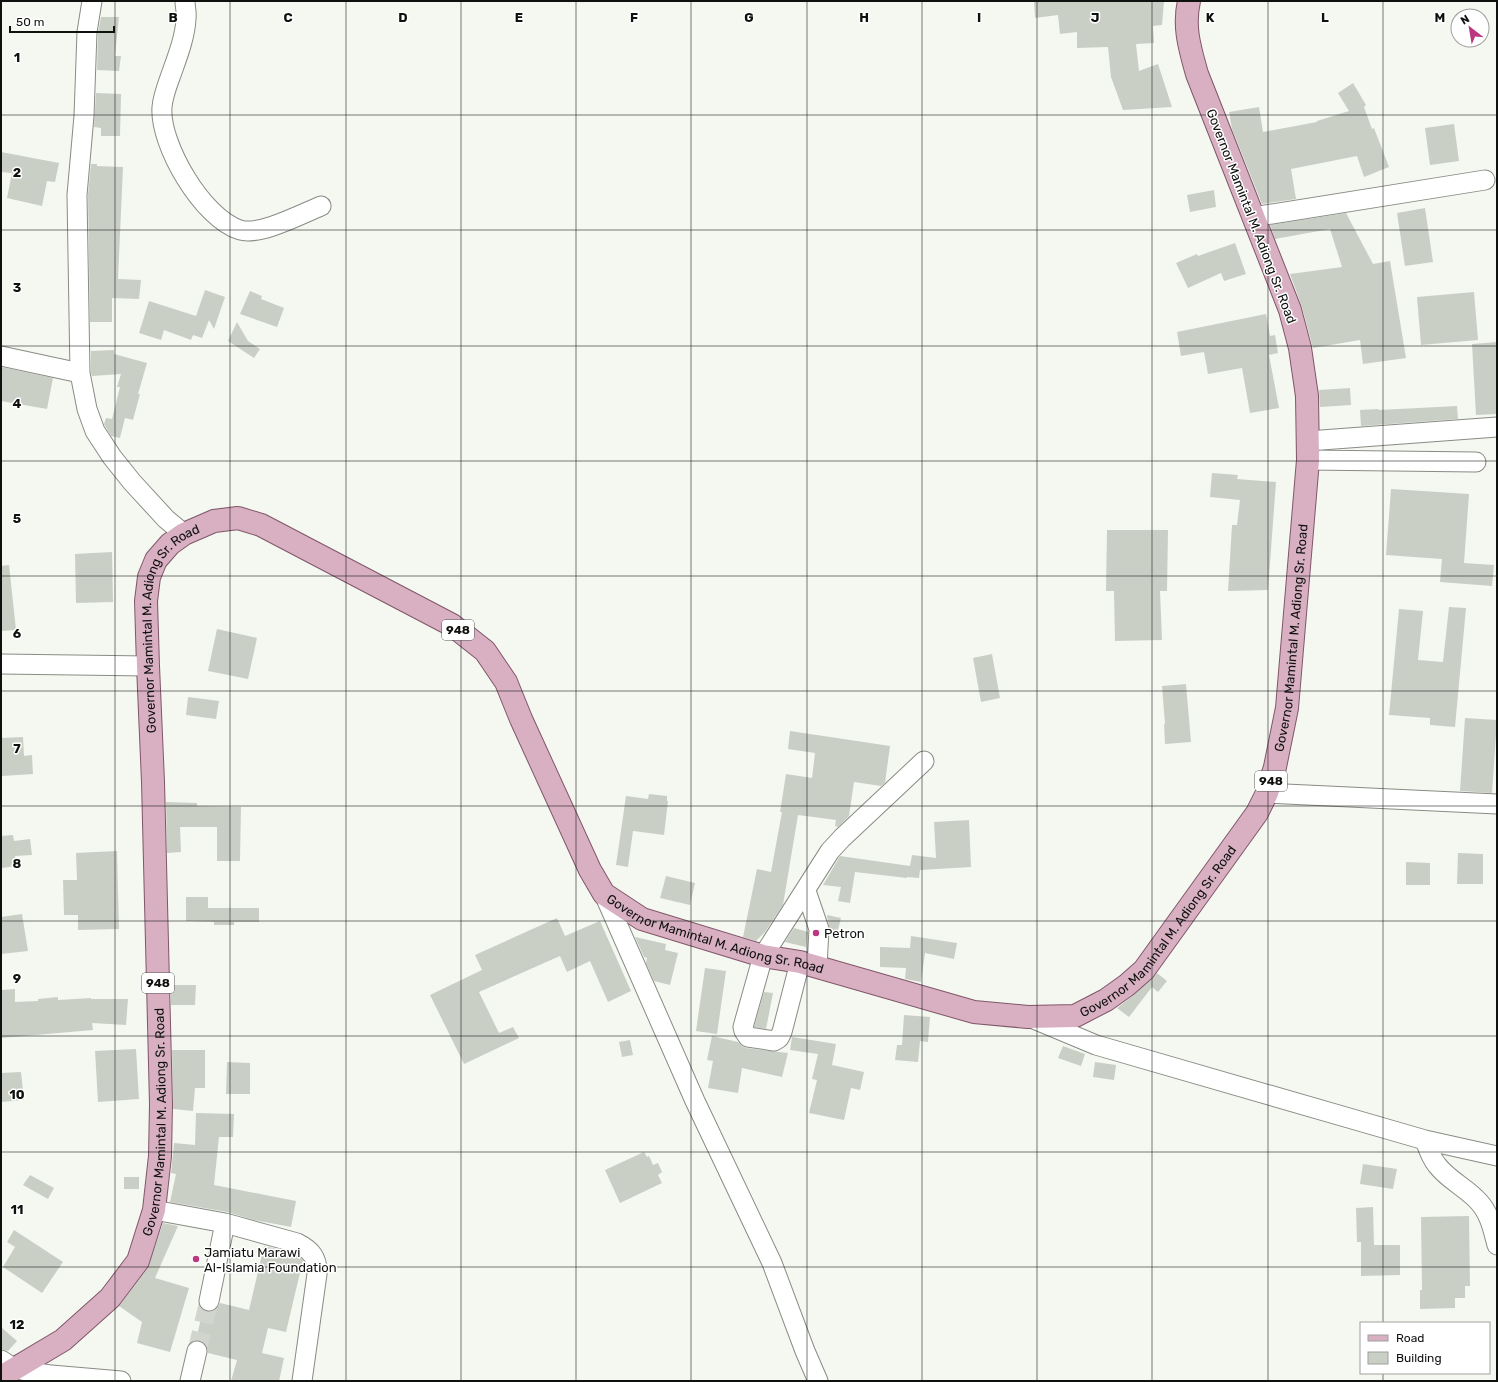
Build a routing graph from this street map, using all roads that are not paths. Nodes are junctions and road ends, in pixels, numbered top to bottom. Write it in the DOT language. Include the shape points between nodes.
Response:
graph roads {
  1 [pos="92,1"];
  2 [pos="185,1"];
  3 [pos="1190,1"];
  4 [pos="1485,180"];
  5 [pos="321,206"];
  6 [pos="1253,216"];
  7 [pos="1,356"];
  8 [pos="80,373"];
  9 [pos="1497,427"];
  10 [pos="1308,450"];
  11 [pos="1476,462"];
  12 [pos="184,534"];
  13 [pos="1,664"];
  14 [pos="148,666"];
  15 [pos="924,761"];
  16 [pos="1267,793"];
  17 [pos="1497,804"];
  18 [pos="806,891"];
  19 [pos="604,894"];
  20 [pos="763,956"];
  21 [pos="808,964"];
  22 [pos="1028,1017"];
  23 [pos="1425,1140"];
  24 [pos="1497,1156"];
  25 [pos="154,1210"];
  26 [pos="225,1223"];
  27 [pos="1497,1245"];
  28 [pos="209,1301"];
  29 [pos="197,1351"];
  30 [pos="6,1369"];
  31 [pos="121,1381"];
  32 [pos="190,1381"];
  33 [pos="302,1381"];
  34 [pos="818,1381"];
  1 -- 8 [label="street" via="87,32 84,116 77,195"];
  2 -- 5 [label="street" via="186,18 179,51 162,107 163,128 171,153 185,176 207,207 222,221 240,230 259,230"];
  3 -- 6 [label="main road, Governor Mamintal M. Adiong Sr. Road / 948" via="1187,38 1198,74"];
  4 -- 6 [label="street"];
  6 -- 10 [label="main road, Governor Mamintal M. Adiong Sr. Road / 948" via="1290,310 1300,348 1307,396"];
  7 -- 8 [label="street"];
  8 -- 12 [label="street" via="87,409 95,431 132,482 166,519"];
  9 -- 10 [label="street"];
  10 -- 11 [label="street"];
  10 -- 16 [label="main road, Governor Mamintal M. Adiong Sr. Road / 948" via="1286,708 1276,767"];
  12 -- 14 [label="main road, Governor Mamintal M. Adiong Sr. Road / 948" via="170,544 156,560 149,577 146,601"];
  12 -- 19 [label="main road, Governor Mamintal M. Adiong Sr. Road / 948" via="220,520 238,518 261,525 452,625 485,651 506,682 590,870"];
  13 -- 14 [label="street"];
  14 -- 25 [label="main road, Governor Mamintal M. Adiong Sr. Road / 948" via="161,1104 160,1156"];
  15 -- 18 [label="street" via="830,850"];
  16 -- 17 [label="street"];
  16 -- 22 [label="main road, Governor Mamintal M. Adiong Sr. Road / 948" via="1257,813 1144,970 1106,1000 1075,1016"];
  18 -- 20 [label="street"];
  18 -- 21 [label="street" via="819,929"];
  19 -- 20 [label="main road, Governor Mamintal M. Adiong Sr. Road / 948" via="642,919"];
  19 -- 34 [label="street" via="695,1101 772,1263"];
  20 -- 21 [label="main road, Governor Mamintal M. Adiong Sr. Road / 948"];
  20 -- 21 [label="street" via="743,1027 751,1038 774,1041 779,1038"];
  21 -- 22 [label="main road, Governor Mamintal M. Adiong Sr. Road / 948" via="974,1012"];
  22 -- 23 [label="street" via="1096,1045"];
  23 -- 24 [label="street"];
  23 -- 27 [label="street" via="1437,1165 1472,1195 1485,1210"];
  25 -- 26 [label="street"];
  25 -- 30 [label="main road, Governor Mamintal M. Adiong Sr. Road / 948" via="138,1261 110,1298 63,1340"];
  26 -- 28 [label="street"];
  26 -- 33 [label="street" via="297,1243 306,1248 316,1260 317,1274"];
  29 -- 32 [label="street"];
  30 -- 31 [label="street"];
}
